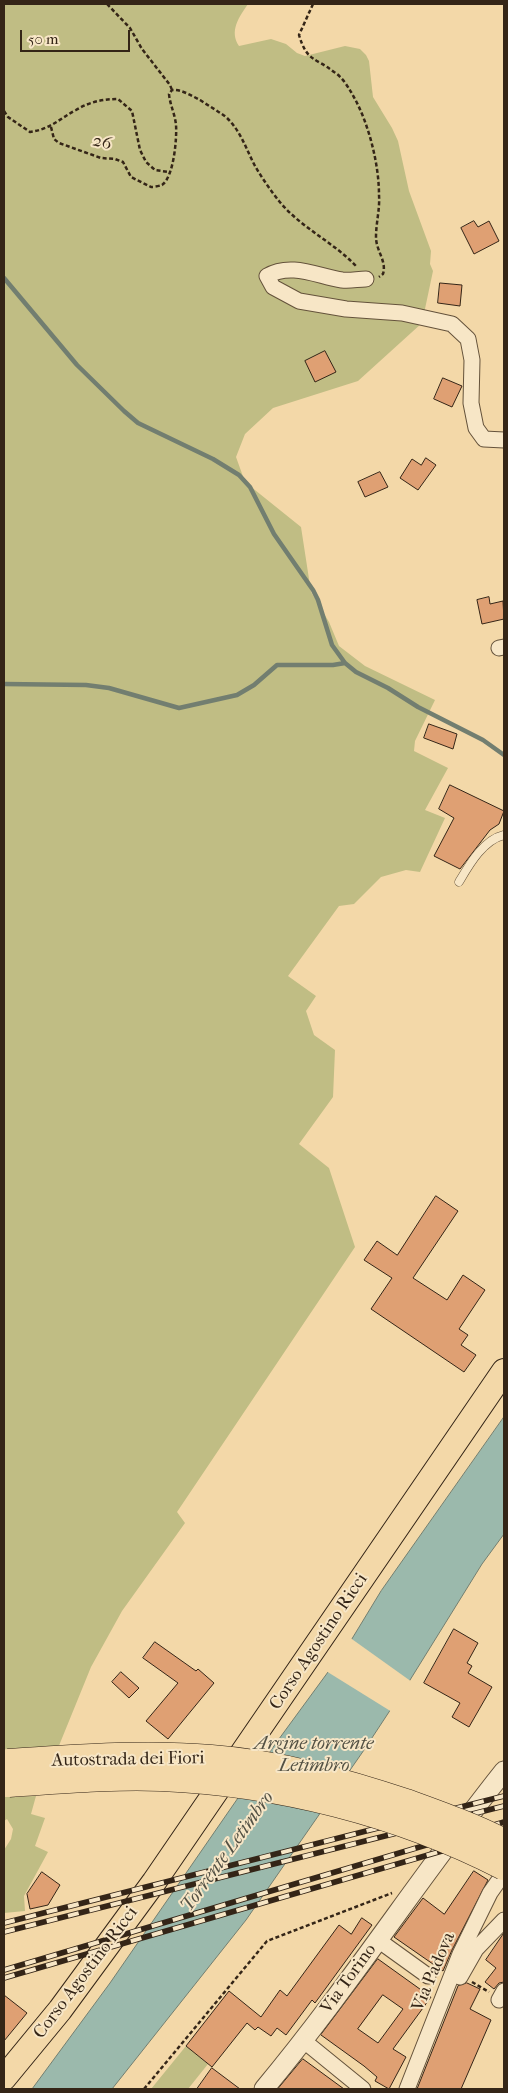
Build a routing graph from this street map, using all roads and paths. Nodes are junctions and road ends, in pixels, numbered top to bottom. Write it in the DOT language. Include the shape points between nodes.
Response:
graph roads {
  1 [pos="107,4"];
  2 [pos="313,4"];
  3 [pos="172,90"];
  4 [pos="4,111"];
  5 [pos="50,126"];
  6 [pos="169,172"];
  7 [pos="366,279"];
  8 [pos="504,440"];
  9 [pos="504,835"];
  10 [pos="459,882"];
  11 [pos="504,1371"];
  12 [pos="501,1779"];
  13 [pos="504,1843"];
  14 [pos="504,1866"];
  15 [pos="504,1873"];
  16 [pos="425,1874"];
  17 [pos="504,1920"];
  18 [pos="378,1940"];
  19 [pos="428,1976"];
  20 [pos="461,1976"];
  21 [pos="448,1987"];
  22 [pos="501,1996"];
  23 [pos="304,2041"];
  24 [pos="4,2078"];
  25 [pos="144,2089"];
  26 [pos="264,2089"];
  27 [pos="362,2089"];
  28 [pos="407,2089"];
  1 -- 3 [label="path" via="130,28"];
  2 -- 7 [label="path" via="299,34 302,45 315,61 336,73 352,93 374,154 380,194 376,237 385,265 383,274"];
  3 -- 6 [label="path" via="169,94 176,131"];
  3 -- 7 [label="path" via="194,97 226,118 239,133 255,166 280,201 301,224 346,256"];
  4 -- 5 [label="path" via="30,132"];
  5 -- 6 [label="path, 26" via="54,139 60,144 123,162 131,177 151,187 162,185"];
  5 -- 6 [label="path" via="102,99 118,99 132,111 140,150 146,162 155,170"];
  7 -- 8 [label="street" via="344,280 291,269 266,276 273,288 299,301 452,324 468,339 472,360 471,403 476,428 484,439"];
  9 -- 10 [label="lane" via="474,858"];
  11 -- 24 [label="main road, Corso Agostino Ricci" via="154,1882 60,2010"];
  12 -- 16 [label="street, Via Torino"];
  13 -- 14 [label="highway, Autostrada dei Fiori, bridge" via="374,1792 268,1766 154,1756 8,1773 161,1777 258,1787 315,1797 428,1832"];
  15 -- 21 [label="street, Via Padova" via="490,1893 460,1954"];
  16 -- 18 [label="street, Via Torino"];
  16 -- 25 [label="path" via="267,1941"];
  17 -- 20 [label="street" via="476,1949"];
  18 -- 19 [label="street"];
  18 -- 23 [label="street, Via Torino"];
  20 -- 21 [label="street"];
  20 -- 22 [label="path"];
  21 -- 28 [label="street, Via Padova"];
  23 -- 26 [label="street, Via Torino"];
  23 -- 27 [label="street"];
}
